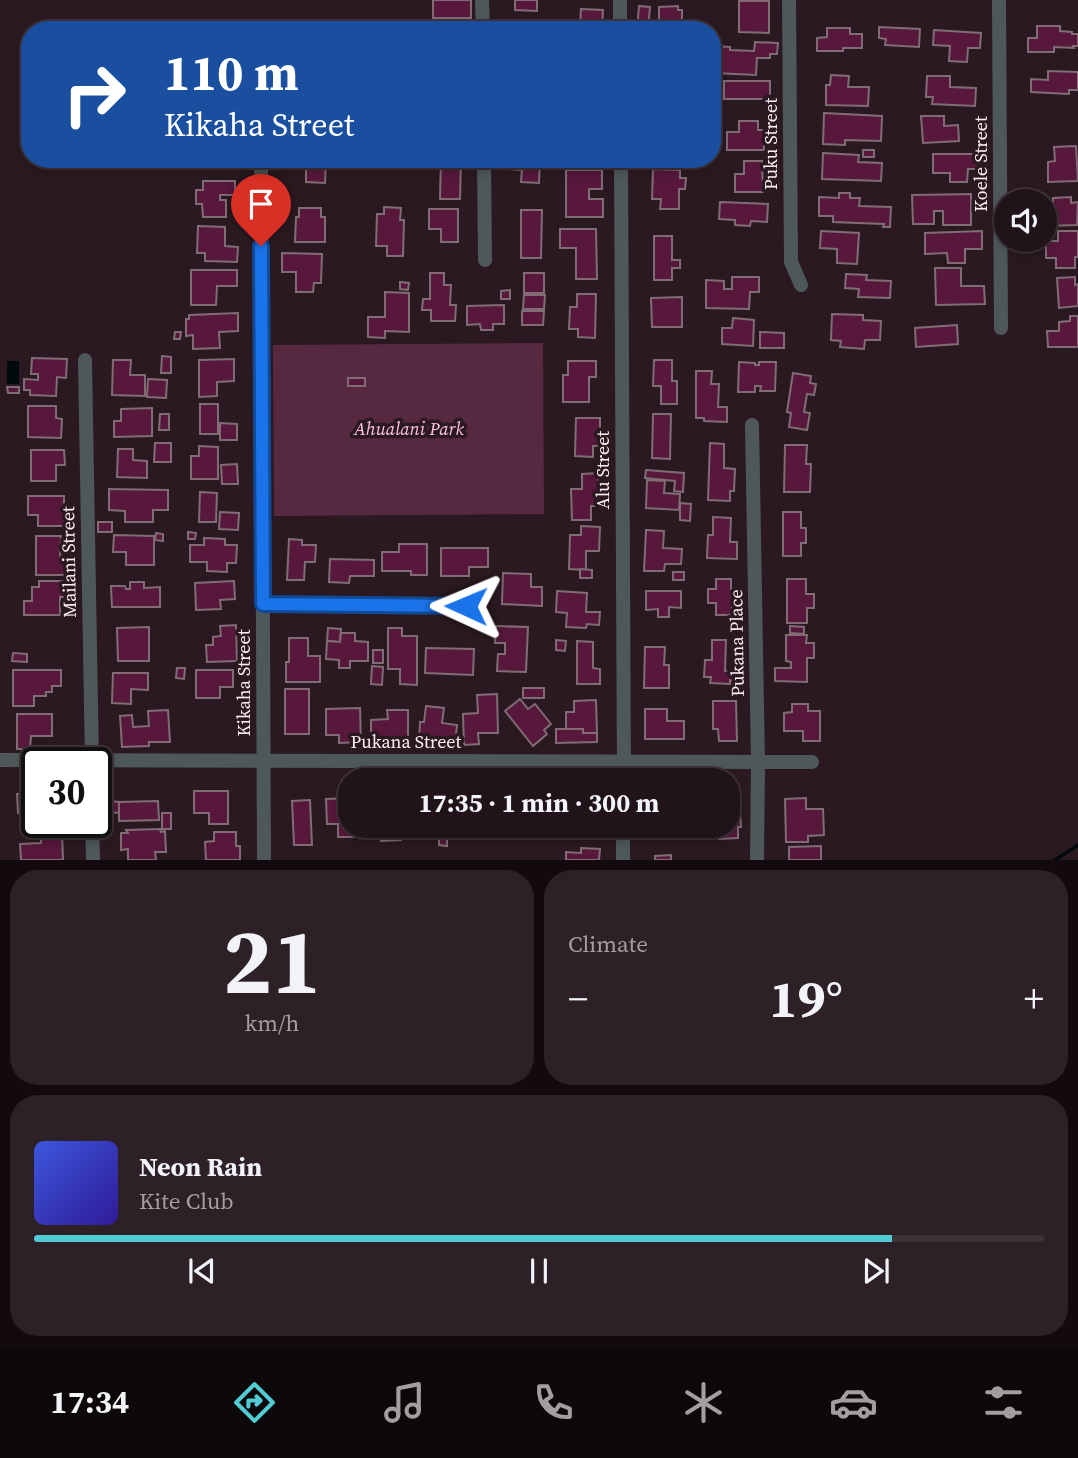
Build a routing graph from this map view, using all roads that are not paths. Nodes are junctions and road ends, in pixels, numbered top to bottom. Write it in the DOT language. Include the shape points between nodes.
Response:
graph roads {
  1 [pos="482,0"];
  2 [pos="620,0"];
  3 [pos="789,0"];
  4 [pos="999,0"];
  5 [pos="483,21"];
  6 [pos="620,21"];
  7 [pos="484,168"];
  8 [pos="621,168"];
  9 [pos="261,170"];
  10 [pos="485,260"];
  11 [pos="801,285"];
  12 [pos="1001,328"];
  13 [pos="85,360"];
  14 [pos="752,425"];
  15 [pos="263,604"];
  16 [pos="466,606"];
  17 [pos="92,747"];
  18 [pos="0,761"];
  19 [pos="21,761"];
  20 [pos="263,761"];
  21 [pos="624,761"];
  22 [pos="112,762"];
  23 [pos="758,762"];
  24 [pos="812,762"];
  25 [pos="624,768"];
  26 [pos="92,838"];
  27 [pos="623,838"];
  28 [pos="93,859"];
  29 [pos="264,859"];
  30 [pos="623,859"];
  31 [pos="757,859"];
  1 -- 5 [label="street"];
  2 -- 6 [label="street"];
  3 -- 11 [label="street, Puku Street" via="791,262"];
  4 -- 12 [label="street, Koele Street"];
  7 -- 10 [label="street"];
  8 -- 21 [label="street, Alu Street"];
  9 -- 15 [label="street, Kikaha Street"];
  13 -- 17 [label="street, Mailani Street"];
  14 -- 23 [label="street, Pukana Place"];
  15 -- 16 [label="street"];
  15 -- 20 [label="street, Kikaha Street"];
  18 -- 19 [label="street, Pukana Street"];
  20 -- 21 [label="street, Pukana Street"];
  20 -- 22 [label="street, Pukana Street"];
  20 -- 29 [label="street, Kikaha Street"];
  21 -- 23 [label="street, Pukana Street"];
  21 -- 25 [label="street, Alu Street"];
  23 -- 24 [label="street, Pukana Street"];
  23 -- 31 [label="street, Pukana Place"];
  26 -- 28 [label="street"];
  27 -- 30 [label="street"];
}
